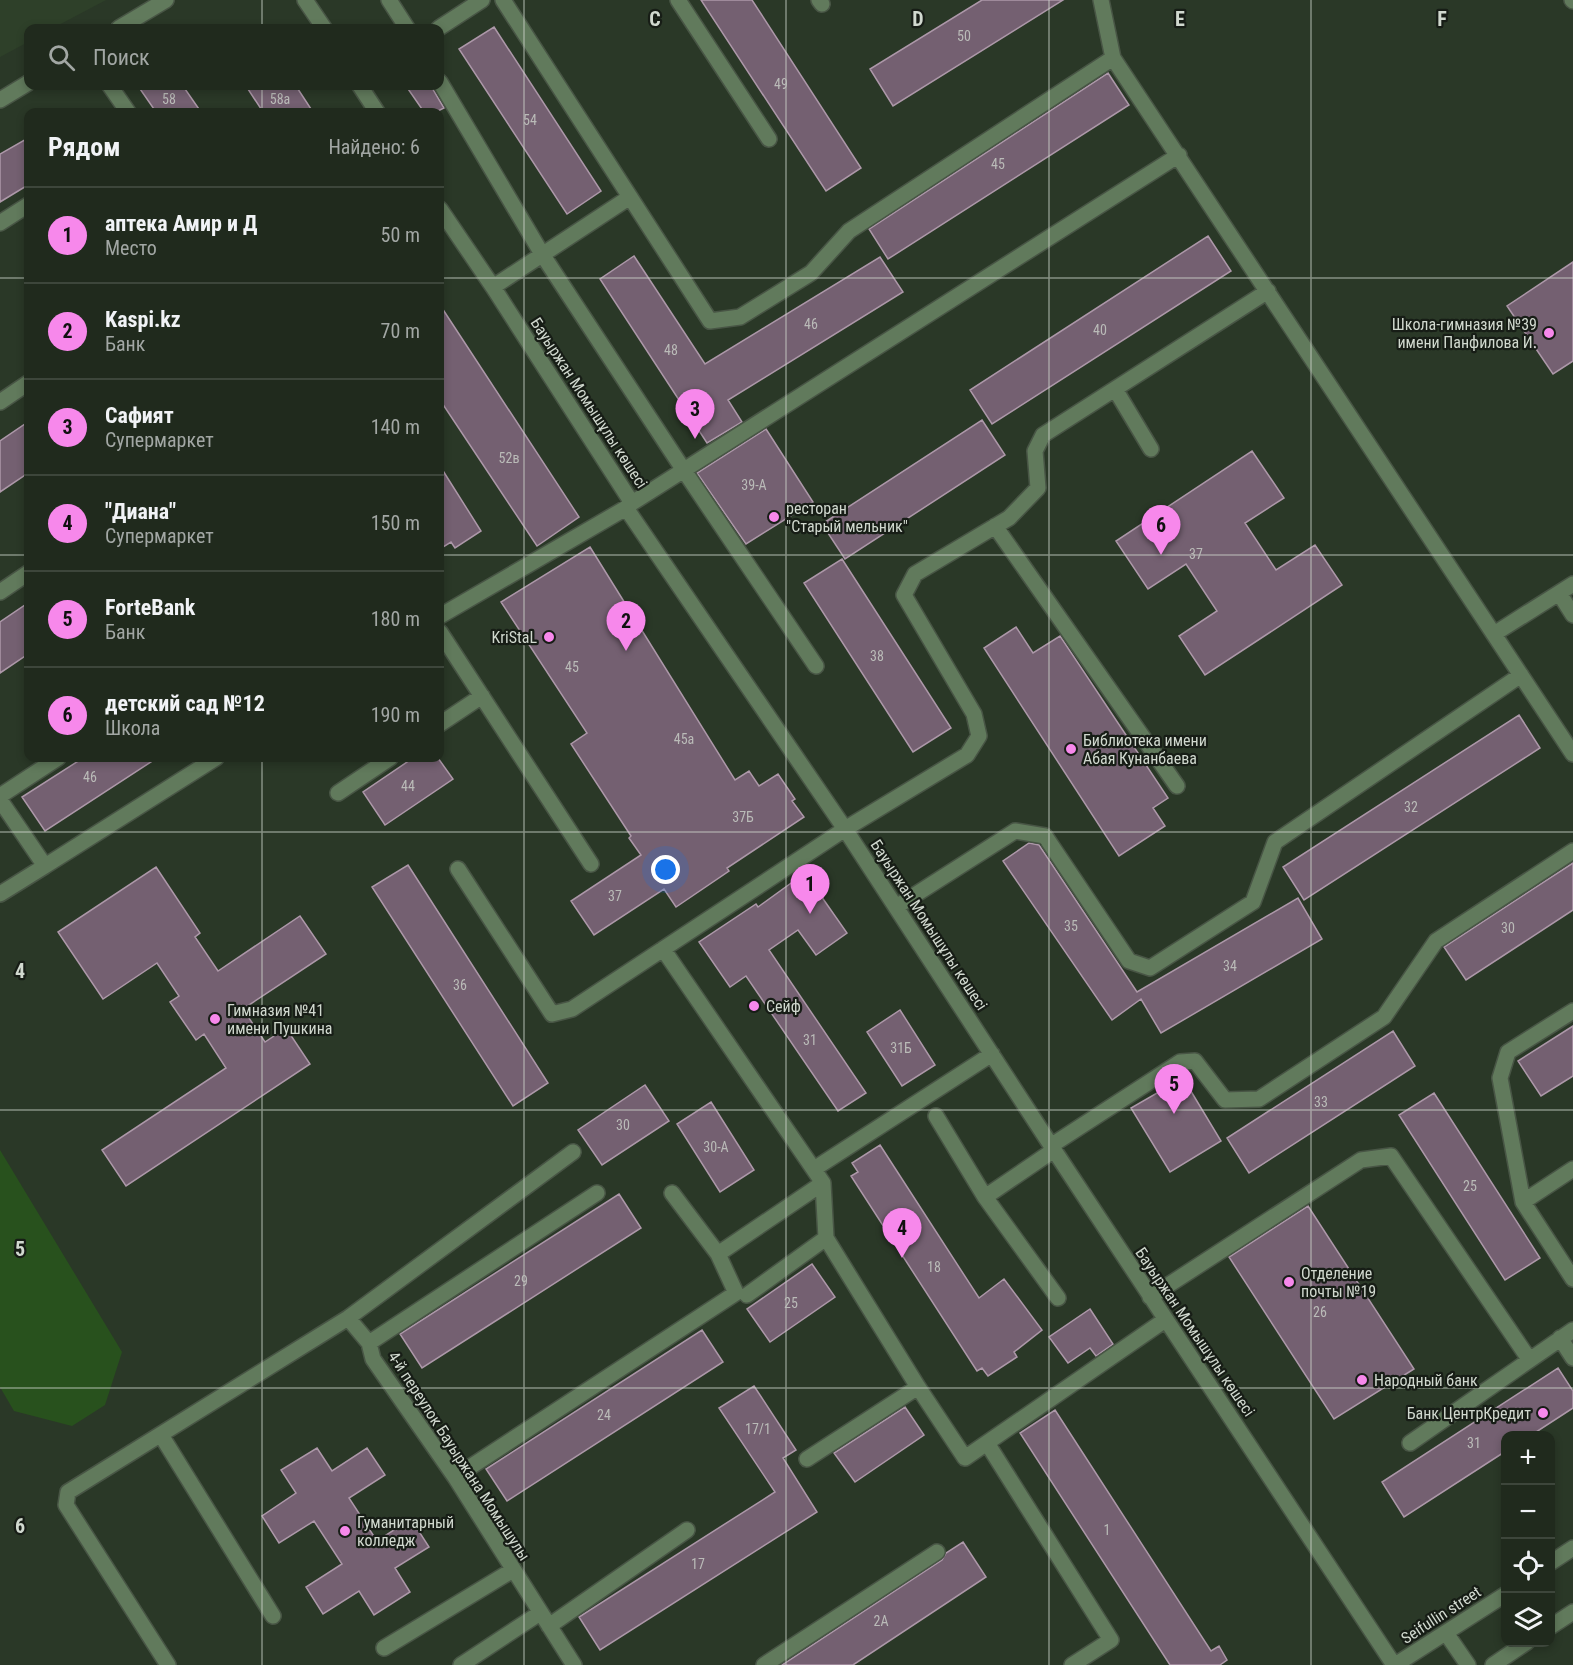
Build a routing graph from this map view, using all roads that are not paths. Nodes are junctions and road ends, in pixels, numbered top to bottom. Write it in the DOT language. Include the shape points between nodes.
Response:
graph roads {
  1 [pos="166,0"];
  2 [pos="305,0"];
  3 [pos="389,0"];
  4 [pos="482,0"];
  5 [pos="503,0"];
  6 [pos="678,0"];
  7 [pos="1101,0"];
  8 [pos="126,24"];
  9 [pos="321,24"];
  10 [pos="404,24"];
  11 [pos="444,25"];
  12 [pos="1113,58"];
  13 [pos="24,85"];
  14 [pos="444,89"];
  15 [pos="113,90"];
  16 [pos="363,90"];
  17 [pos="0,100"];
  18 [pos="125,108"];
  19 [pos="374,108"];
  20 [pos="769,139"];
  21 [pos="1179,155"];
  22 [pos="630,197"];
  23 [pos="24,208"];
  24 [pos="444,216"];
  25 [pos="0,223"];
  26 [pos="453,231"];
  27 [pos="444,237"];
  28 [pos="542,254"];
  29 [pos="493,287"];
  30 [pos="1268,291"];
  31 [pos="24,386"];
  32 [pos="1115,389"];
  33 [pos="0,402"];
  34 [pos="1151,449"];
  35 [pos="683,469"];
  36 [pos="629,505"];
  37 [pos="995,526"];
  38 [pos="24,576"];
  39 [pos="1573,584"];
  40 [pos="0,591"];
  41 [pos="1559,593"];
  42 [pos="444,614"];
  43 [pos="1573,615"];
  44 [pos="1494,634"];
  45 [pos="444,638"];
  46 [pos="816,666"];
  47 [pos="1521,675"];
  48 [pos="482,696"];
  49 [pos="444,721"];
  50 [pos="1573,754"];
  51 [pos="52,762"];
  52 [pos="210,762"];
  53 [pos="384,762"];
  54 [pos="1177,786"];
  55 [pos="338,793"];
  56 [pos="0,798"];
  57 [pos="845,829"];
  58 [pos="1573,851"];
  59 [pos="591,864"];
  60 [pos="45,866"];
  61 [pos="458,869"];
  62 [pos="0,894"];
  63 [pos="896,907"];
  64 [pos="663,949"];
  65 [pos="1573,1011"];
  66 [pos="992,1054"];
  67 [pos="936,1116"];
  68 [pos="1053,1148"];
  69 [pos="573,1152"];
  70 [pos="814,1169"];
  71 [pos="1573,1169"];
  72 [pos="823,1183"];
  73 [pos="597,1192"];
  74 [pos="672,1192"];
  75 [pos="985,1197"];
  76 [pos="1523,1202"];
  77 [pos="826,1238"];
  78 [pos="718,1254"];
  79 [pos="1573,1279"];
  80 [pos="747,1295"];
  81 [pos="1150,1297"];
  82 [pos="1058,1298"];
  83 [pos="348,1318"];
  84 [pos="1166,1320"];
  85 [pos="1567,1334"];
  86 [pos="369,1343"];
  87 [pos="1573,1358"];
  88 [pos="1529,1359"];
  89 [pos="918,1387"];
  90 [pos="160,1435"];
  91 [pos="987,1443"];
  92 [pos="1410,1443"];
  93 [pos="807,1459"];
  94 [pos="455,1477"];
  95 [pos="687,1530"];
  96 [pos="1573,1548"];
  97 [pos="937,1552"];
  98 [pos="1555,1560"];
  99 [pos="513,1570"];
  100 [pos="1501,1597"];
  101 [pos="1573,1612"];
  102 [pos="273,1616"];
  103 [pos="544,1619"];
  104 [pos="1555,1623"];
  105 [pos="1446,1633"];
  106 [pos="1520,1647"];
  107 [pos="384,1648"];
  108 [pos="168,1665"];
  109 [pos="461,1665"];
  110 [pos="574,1665"];
  111 [pos="764,1665"];
  112 [pos="1072,1665"];
  113 [pos="1395,1665"];
  114 [pos="1468,1665"];
  115 [pos="1493,1665"];
  1 -- 8 [label="street"];
  2 -- 9 [label="street"];
  3 -- 10 [label="street"];
  4 -- 11 [label="street"];
  5 -- 22 [label="street"];
  6 -- 20 [label="street"];
  7 -- 12 [label="street"];
  12 -- 21 [label="street"];
  12 -- 22 [label="street" via="849,231 811,273 740,317 710,321"];
  13 -- 17 [label="street"];
  14 -- 28 [label="street"];
  15 -- 18 [label="street"];
  16 -- 19 [label="street"];
  21 -- 30 [label="street"];
  21 -- 35 [label="street"];
  22 -- 28 [label="street"];
  23 -- 25 [label="street"];
  24 -- 26 [label="street, Бауыржан Момышұлы көшесі"];
  26 -- 27 [label="street"];
  26 -- 29 [label="street, Бауыржан Момышұлы көшесі"];
  28 -- 29 [label="street"];
  28 -- 35 [label="street"];
  29 -- 36 [label="street, Бауыржан Момышұлы көшесі"];
  30 -- 32 [label="street"];
  30 -- 44 [label="street"];
  31 -- 33 [label="street"];
  32 -- 34 [label="street"];
  32 -- 37 [label="street" via="1043,435 1035,452 1038,488 1009,518"];
  35 -- 36 [label="street"];
  35 -- 46 [label="street"];
  36 -- 42 [label="street"];
  36 -- 57 [label="street, Бауыржан Момышұлы көшесі"];
  37 -- 54 [label="street"];
  37 -- 57 [label="street" via="915,574 904,595 974,714 979,735 967,754"];
  38 -- 40 [label="street"];
  39 -- 41 [label="street"];
  41 -- 43 [label="street"];
  41 -- 44 [label="street"];
  44 -- 47 [label="street"];
  45 -- 48 [label="street"];
  47 -- 50 [label="street"];
  47 -- 63 [label="street" via="1275,842 1253,902 1150,968 1129,962 1045,836 1015,831"];
  48 -- 49 [label="street"];
  48 -- 59 [label="street"];
  51 -- 56 [label="street"];
  52 -- 60 [label="street"];
  53 -- 55 [label="street"];
  56 -- 60 [label="street"];
  57 -- 63 [label="street, Бауыржан Момышұлы көшесі"];
  57 -- 64 [label="street"];
  58 -- 68 [label="street" via="1436,941 1384,1017 1259,1099 1225,1100 1195,1061 1180,1062"];
  60 -- 62 [label="street"];
  61 -- 64 [label="street" via="552,1014 572,1009"];
  63 -- 66 [label="street, Бауыржан Момышұлы көшесі"];
  64 -- 70 [label="street"];
  65 -- 76 [label="street" via="1508,1052 1500,1078"];
  66 -- 68 [label="street, Бауыржан Момышұлы көшесі"];
  66 -- 70 [label="street"];
  67 -- 75 [label="street"];
  68 -- 75 [label="street"];
  68 -- 81 [label="street, Бауыржан Момышұлы көшесі"];
  69 -- 83 [label="street"];
  70 -- 72 [label="street"];
  71 -- 76 [label="street"];
  72 -- 77 [label="street"];
  72 -- 78 [label="street"];
  73 -- 86 [label="street, 4-й переулок Бауыржана Момышулы"];
  74 -- 78 [label="street"];
  75 -- 82 [label="street"];
  76 -- 79 [label="street"];
  77 -- 80 [label="street"];
  77 -- 89 [label="street"];
  78 -- 94 [label="street" via="736,1293"];
  81 -- 84 [label="street, Бауыржан Момышұлы көшесі"];
  81 -- 88 [label="street" via="1361,1160 1391,1156"];
  83 -- 86 [label="street"];
  83 -- 90 [label="street"];
  84 -- 91 [label="street"];
  84 -- 113 [label="street, Бауыржан Момышұлы көшесі"];
  85 -- 87 [label="street"];
  85 -- 88 [label="street"];
  86 -- 94 [label="street, 4-й переулок Бауыржана Момышулы" via="373,1359"];
  88 -- 92 [label="street"];
  89 -- 91 [label="street" via="965,1458"];
  89 -- 93 [label="street"];
  90 -- 102 [label="street"];
  90 -- 108 [label="street" via="68,1492 66,1505"];
  91 -- 112 [label="street" via="1111,1640"];
  94 -- 99 [label="street, 4-й переулок Бауыржана Момышулы"];
  95 -- 103 [label="street"];
  96 -- 98 [label="street"];
  97 -- 111 [label="street"];
  99 -- 103 [label="street, 4-й переулок Бауыржана Момышулы"];
  99 -- 107 [label="street"];
  100 -- 105 [label="street, Seifullin street"];
  101 -- 104 [label="street"];
  103 -- 109 [label="street"];
  103 -- 110 [label="street, 4-й переулок Бауыржана Момышулы"];
  105 -- 113 [label="street, Seifullin street"];
  105 -- 114 [label="street"];
  106 -- 115 [label="street"];
}
